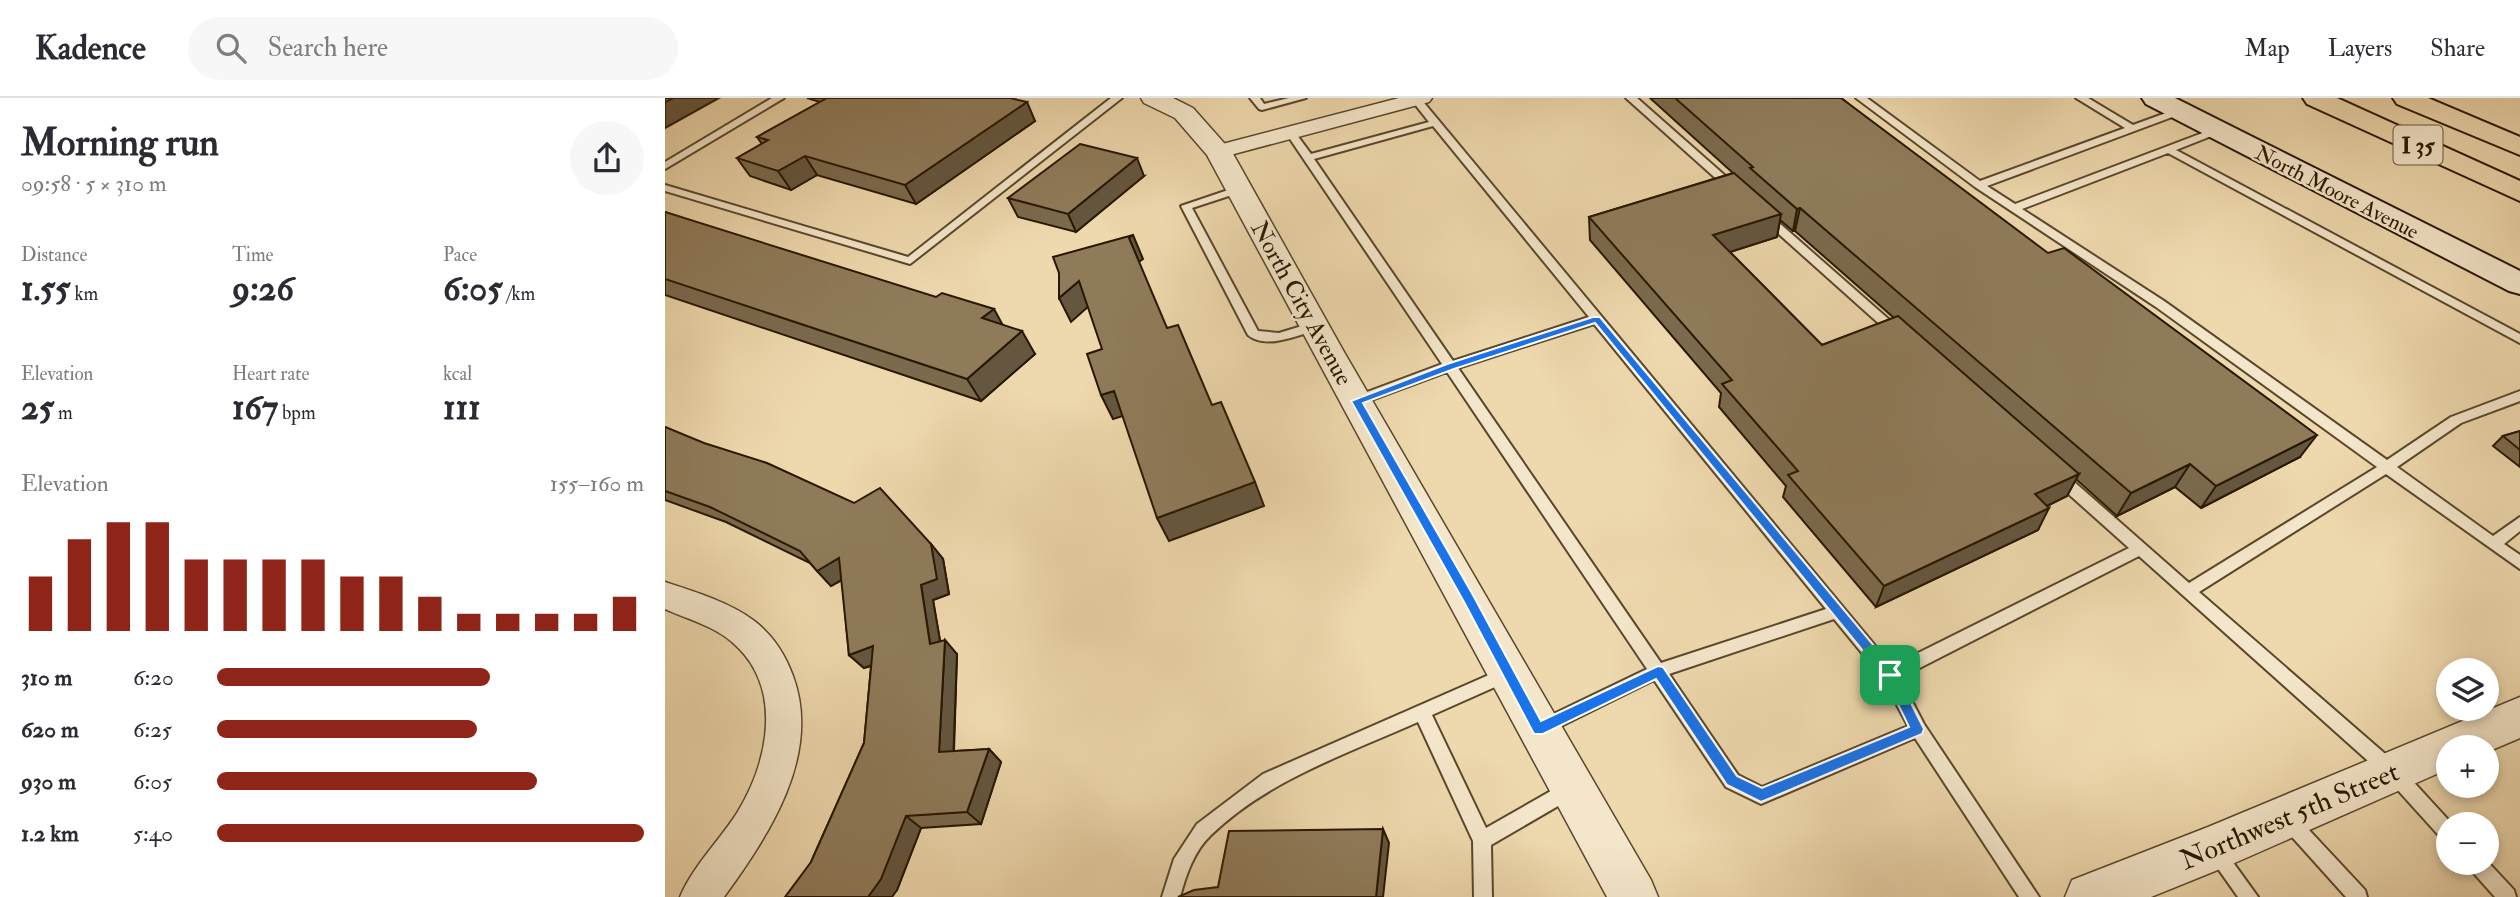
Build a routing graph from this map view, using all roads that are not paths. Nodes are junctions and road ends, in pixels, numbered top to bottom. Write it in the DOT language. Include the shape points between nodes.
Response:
graph roads {
  1 [pos="779,98"];
  2 [pos="1117,98"];
  3 [pos="1153,98"];
  4 [pos="1255,98"];
  5 [pos="1301,98"];
  6 [pos="1631,98"];
  7 [pos="1861,98"];
  8 [pos="2081,98"];
  9 [pos="2316,98"];
  10 [pos="2406,98"];
  11 [pos="2461,98"];
  12 [pos="1418,99"];
  13 [pos="2167,105"];
  14 [pos="1435,122"];
  15 [pos="2520,127"];
  16 [pos="2133,129"];
  17 [pos="2216,131"];
  18 [pos="1291,132"];
  19 [pos="2520,147"];
  20 [pos="2168,149"];
  21 [pos="1219,152"];
  22 [pos="1308,158"];
  23 [pos="665,166"];
  24 [pos="1979,185"];
  25 [pos="665,188"];
  26 [pos="1240,189"];
  27 [pos="2520,192"];
  28 [pos="2014,208"];
  29 [pos="2520,284"];
  30 [pos="1597,319"];
  31 [pos="1315,326"];
  32 [pos="2520,339"];
  33 [pos="1912,346"];
  34 [pos="1450,366"];
  35 [pos="2520,396"];
  36 [pos="1356,401"];
  37 [pos="2047,466"];
  38 [pos="2388,467"];
  39 [pos="2520,523"];
  40 [pos="2493,544"];
  41 [pos="2140,549"];
  42 [pos="2520,563"];
  43 [pos="2188,591"];
  44 [pos="665,595"];
  45 [pos="1838,611"];
  46 [pos="1658,671"];
  47 [pos="1509,673"];
  48 [pos="1890,675"];
  49 [pos="1422,713"];
  50 [pos="2520,717"];
  51 [pos="1539,729"];
  52 [pos="1917,729"];
  53 [pos="2392,771"];
  54 [pos="1572,788"];
  55 [pos="2285,818"];
  56 [pos="2436,820"];
  57 [pos="1482,840"];
  58 [pos="2213,849"];
  59 [pos="2485,875"];
  60 [pos="2501,896"];
  61 [pos="700,897"];
  62 [pos="1171,897"];
  63 [pos="1483,897"];
  64 [pos="1635,897"];
  65 [pos="2030,897"];
  66 [pos="2089,897"];
  67 [pos="2249,897"];
  68 [pos="2358,897"];
  1 -- 23 [label="lane"];
  2 -- 25 [label="lane" via="909,261"];
  3 -- 21 [label="street, North City Avenue" via="1184,113"];
  4 -- 5 [label="lane" via="1262,107"];
  6 -- 33 [label="lane"];
  7 -- 24 [label="lane"];
  8 -- 16 [label="lane"];
  9 -- 27 [label="highway, I 35"];
  10 -- 19 [label="highway, I 35"];
  11 -- 15 [label="highway"];
  12 -- 14 [label="lane"];
  12 -- 18 [label="street"];
  13 -- 16 [label="lane"];
  13 -- 17 [label="main road, North Moore Avenue"];
  14 -- 22 [label="lane"];
  14 -- 30 [label="lane"];
  16 -- 24 [label="lane"];
  17 -- 20 [label="lane"];
  17 -- 29 [label="main road, North Moore Avenue"];
  18 -- 21 [label="street"];
  18 -- 22 [label="lane"];
  20 -- 28 [label="lane"];
  20 -- 32 [label="lane"];
  21 -- 26 [label="street, North City Avenue"];
  22 -- 34 [label="lane"];
  24 -- 28 [label="lane"];
  26 -- 31 [label="street, North City Avenue"];
  26 -- 31 [label="lane" via="1186,206 1254,335 1279,337"];
  28 -- 38 [label="lane" via="2160,304"];
  30 -- 34 [label="lane"];
  30 -- 45 [label="lane"];
  31 -- 36 [label="street, North City Avenue"];
  34 -- 36 [label="lane"];
  34 -- 46 [label="lane"];
  35 -- 38 [label="lane" via="2456,420"];
  36 -- 47 [label="street, North City Avenue"];
  37 -- 41 [label="lane"];
  38 -- 40 [label="lane"];
  38 -- 43 [label="lane"];
  39 -- 40 [label="lane"];
  40 -- 42 [label="lane"];
  41 -- 43 [label="lane"];
  41 -- 48 [label="lane"];
  43 -- 53 [label="lane"];
  44 -- 61 [label="street" via="743,631 773,664 783,693 784,731 762,804"];
  45 -- 46 [label="lane"];
  45 -- 48 [label="lane"];
  46 -- 51 [label="lane"];
  46 -- 52 [label="lane" via="1732,781 1761,796"];
  47 -- 49 [label="lane"];
  47 -- 51 [label="street, North City Avenue"];
  48 -- 52 [label="lane"];
  49 -- 57 [label="lane"];
  49 -- 62 [label="lane" via="1269,780 1203,830 1180,865"];
  50 -- 53 [label="street, Northwest 5th Street"];
  51 -- 54 [label="street, North City Avenue"];
  52 -- 65 [label="lane"];
  53 -- 55 [label="street, Northwest 5th Street"];
  53 -- 56 [label="lane"];
  54 -- 57 [label="lane"];
  54 -- 64 [label="street, North City Avenue"];
  55 -- 58 [label="street, Northwest 5th Street"];
  55 -- 68 [label="lane"];
  57 -- 63 [label="lane"];
  58 -- 66 [label="street, Northwest 5th Street"];
  58 -- 67 [label="lane"];
  59 -- 60 [label="lane"];
}
